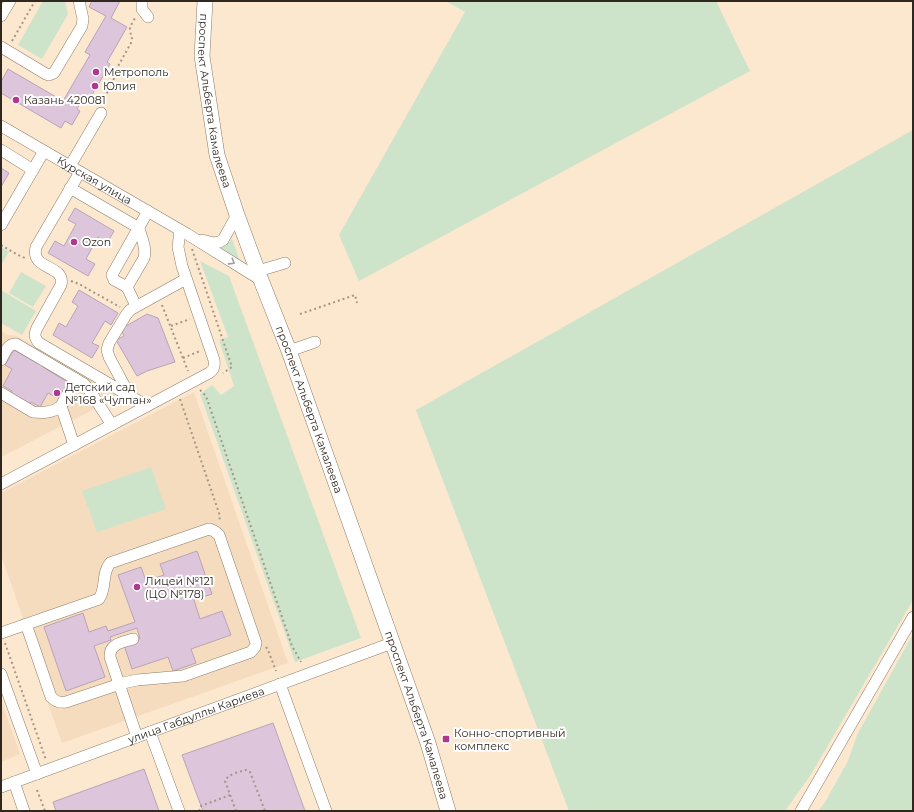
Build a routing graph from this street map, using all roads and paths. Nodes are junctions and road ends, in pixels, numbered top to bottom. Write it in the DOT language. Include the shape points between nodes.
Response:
graph roads {
  1 [pos="10,1"];
  2 [pos="35,1"];
  3 [pos="79,1"];
  4 [pos="205,1"];
  5 [pos="142,4"];
  6 [pos="1,16"];
  7 [pos="148,17"];
  8 [pos="4,49"];
  9 [pos="101,113"];
  10 [pos="1,126"];
  11 [pos="1,150"];
  12 [pos="44,151"];
  13 [pos="70,166"];
  14 [pos="33,170"];
  15 [pos="80,172"];
  16 [pos="70,188"];
  17 [pos="148,211"];
  18 [pos="237,214"];
  19 [pos="1,224"];
  20 [pos="138,228"];
  21 [pos="186,236"];
  22 [pos="1,245"];
  23 [pos="36,259"];
  24 [pos="285,263"];
  25 [pos="259,276"];
  26 [pos="62,280"];
  27 [pos="186,280"];
  28 [pos="127,287"];
  29 [pos="158,294"];
  30 [pos="357,303"];
  31 [pos="132,309"];
  32 [pos="300,314"];
  33 [pos="198,316"];
  34 [pos="171,326"];
  35 [pos="315,342"];
  36 [pos="210,348"];
  37 [pos="289,351"];
  38 [pos="183,358"];
  39 [pos="1,360"];
  40 [pos="217,376"];
  41 [pos="76,379"];
  42 [pos="192,382"];
  43 [pos="177,390"];
  44 [pos="1,393"];
  45 [pos="131,396"];
  46 [pos="61,406"];
  47 [pos="147,406"];
  48 [pos="112,425"];
  49 [pos="74,445"];
  50 [pos="1,484"];
  51 [pos="217,532"];
  52 [pos="913,618"];
  53 [pos="26,624"];
  54 [pos="2,636"];
  55 [pos="134,639"];
  56 [pos="255,639"];
  57 [pos="392,643"];
  58 [pos="301,662"];
  59 [pos="276,672"];
  60 [pos="1,674"];
  61 [pos="119,684"];
  62 [pos="280,684"];
  63 [pos="150,732"];
  64 [pos="138,737"];
  65 [pos="49,769"];
  66 [pos="36,774"];
  67 [pos="14,782"];
  68 [pos="1,787"];
  69 [pos="37,790"];
  70 [pos="230,795"];
  71 [pos="24,811"];
  72 [pos="45,811"];
  73 [pos="179,811"];
  74 [pos="200,811"];
  75 [pos="236,811"];
  76 [pos="265,811"];
  77 [pos="326,811"];
  78 [pos="448,811"];
  79 [pos="801,811"];
  1 -- 6 [label="street"];
  2 -- 8 [label="path"];
  3 -- 8 [label="street" via="82,26 54,73 46,74"];
  4 -- 18 [label="main road, проспект Альберта Камалеева" via="202,56 217,155"];
  5 -- 7 [label="street"];
  5 -- 9 [label="path" via="130,29 132,41 101,104"];
  9 -- 13 [label="street"];
  10 -- 12 [label="street, Курская улица"];
  11 -- 14 [label="street"];
  12 -- 13 [label="street, Курская улица"];
  12 -- 14 [label="street"];
  13 -- 15 [label="street, Курская улица"];
  14 -- 19 [label="street"];
  15 -- 16 [label="street"];
  15 -- 17 [label="street, Курская улица"];
  16 -- 20 [label="street"];
  16 -- 23 [label="street" via="36,248"];
  17 -- 20 [label="street"];
  17 -- 21 [label="street, Курская улица"];
  18 -- 21 [label="street, Курская улица" via="223,240 219,242"];
  18 -- 25 [label="main road, проспект Альберта Камалеева"];
  20 -- 28 [label="street" via="145,254"];
  20 -- 28 [label="street" via="112,275 114,280"];
  21 -- 25 [label="street, Курская улица, one-way"];
  21 -- 27 [label="street" via="178,247"];
  21 -- 40 [label="path" via="232,367"];
  22 -- 23 [label="path" via="21,257"];
  23 -- 26 [label="street" via="59,274"];
  24 -- 25 [label="street"];
  25 -- 37 [label="main road, проспект Альберта Камалеева"];
  26 -- 31 [label="path" via="79,284"];
  26 -- 45 [label="street" via="62,285 37,328 36,339"];
  27 -- 29 [label="street"];
  27 -- 33 [label="street"];
  28 -- 31 [label="street"];
  29 -- 31 [label="street"];
  29 -- 34 [label="path"];
  30 -- 32 [label="path" via="355,295"];
  31 -- 45 [label="street" via="107,350"];
  33 -- 34 [label="path"];
  33 -- 36 [label="street"];
  34 -- 38 [label="path"];
  35 -- 37 [label="street"];
  36 -- 38 [label="path"];
  36 -- 42 [label="street" via="213,369"];
  37 -- 57 [label="main road, проспект Альберта Камалеева"];
  38 -- 42 [label="path"];
  39 -- 41 [label="street" via="9,346 16,344"];
  41 -- 46 [label="street"];
  41 -- 48 [label="street" via="88,388"];
  42 -- 43 [label="street"];
  42 -- 58 [label="path" via="207,399 292,646"];
  43 -- 47 [label="street"];
  43 -- 51 [label="path" via="220,513"];
  44 -- 46 [label="street" via="33,412 50,412"];
  45 -- 47 [label="street"];
  46 -- 49 [label="street"];
  47 -- 48 [label="street"];
  48 -- 49 [label="street"];
  49 -- 50 [label="street"];
  51 -- 53 [label="street" via="209,529 110,563 104,575 103,592 99,599"];
  51 -- 56 [label="street"];
  52 -- 79 [label="street"];
  53 -- 54 [label="street"];
  53 -- 61 [label="street" via="54,700 62,703"];
  54 -- 65 [label="path"];
  55 -- 61 [label="street" via="114,645 110,650"];
  56 -- 59 [label="path" via="266,647"];
  56 -- 61 [label="street" via="255,647 251,652 183,676"];
  57 -- 62 [label="street, улица Габдуллы Кариева"];
  57 -- 78 [label="main road, проспект Альберта Камалеева" via="428,743"];
  60 -- 66 [label="street"];
  61 -- 64 [label="street"];
  62 -- 63 [label="street, улица Габдуллы Кариева"];
  62 -- 77 [label="street"];
  63 -- 64 [label="street, улица Габдуллы Кариева"];
  63 -- 73 [label="street"];
  64 -- 65 [label="street, улица Габдуллы Кариева"];
  65 -- 66 [label="street, улица Габдуллы Кариева"];
  66 -- 67 [label="street, улица Габдуллы Кариева"];
  67 -- 68 [label="street, улица Габдуллы Кариева"];
  67 -- 71 [label="street"];
  69 -- 72 [label="path"];
  70 -- 74 [label="path" via="201,806"];
  70 -- 75 [label="path"];
  70 -- 76 [label="path" via="225,781 227,777 248,770"];
}
